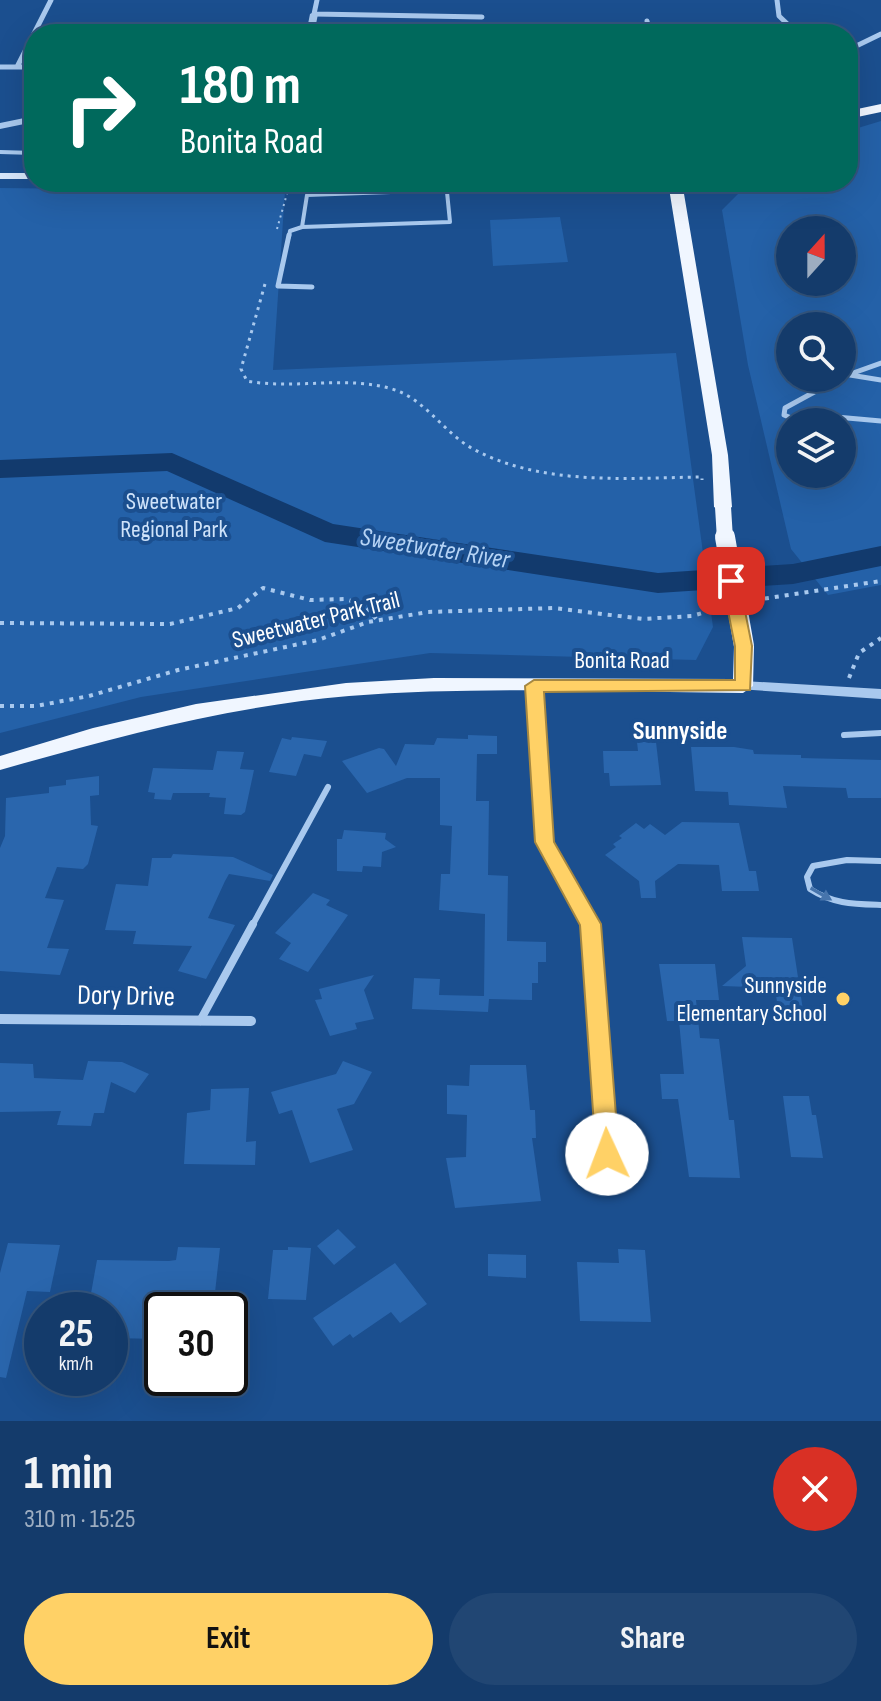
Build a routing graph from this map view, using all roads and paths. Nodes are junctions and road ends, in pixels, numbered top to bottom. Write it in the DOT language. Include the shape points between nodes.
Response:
graph roads {
  1 [pos="51,0"];
  2 [pos="317,0"];
  3 [pos="777,0"];
  4 [pos="314,14"];
  5 [pos="482,17"];
  6 [pos="647,21"];
  7 [pos="39,24"];
  8 [pos="312,24"];
  9 [pos="648,24"];
  10 [pos="787,24"];
  11 [pos="881,34"];
  12 [pos="858,45"];
  13 [pos="24,53"];
  14 [pos="0,67"];
  15 [pos="17,67"];
  16 [pos="24,67"];
  17 [pos="881,108"];
  18 [pos="858,113"];
  19 [pos="24,121"];
  20 [pos="0,126"];
  21 [pos="0,152"];
  22 [pos="24,153"];
  23 [pos="0,176"];
  24 [pos="24,179"];
  25 [pos="287,192"];
  26 [pos="391,192"];
  27 [pos="447,192"];
  28 [pos="677,192"];
  29 [pos="302,227"];
  30 [pos="277,231"];
  31 [pos="267,277"];
  32 [pos="312,287"];
  33 [pos="881,363"];
  34 [pos="856,373"];
  35 [pos="856,376"];
  36 [pos="881,380"];
  37 [pos="813,392"];
  38 [pos="881,421"];
  39 [pos="703,492"];
  40 [pos="881,581"];
  41 [pos="748,601"];
  42 [pos="727,606"];
  43 [pos="377,620"];
  44 [pos="0,623"];
  45 [pos="881,638"];
  46 [pos="534,686"];
  47 [pos="743,686"];
  48 [pos="849,692"];
  49 [pos="881,694"];
  50 [pos="0,706"];
  51 [pos="881,733"];
  52 [pos="844,735"];
  53 [pos="0,763"];
  54 [pos="328,787"];
  55 [pos="881,861"];
  56 [pos="881,905"];
  57 [pos="0,1019"];
  58 [pos="200,1021"];
  59 [pos="251,1021"];
  60 [pos="607,1154"];
  1 -- 7 [label="street"];
  2 -- 4 [label="street"];
  3 -- 10 [label="street" via="779,16"];
  4 -- 5 [label="street"];
  4 -- 8 [label="street"];
  6 -- 9 [label="street"];
  11 -- 12 [label="street"];
  13 -- 15 [label="street"];
  14 -- 15 [label="street"];
  15 -- 16 [label="street"];
  17 -- 18 [label="main road"];
  19 -- 20 [label="street"];
  21 -- 22 [label="lane"];
  23 -- 24 [label="main road"];
  25 -- 30 [label="path"];
  26 -- 29 [label="lane" via="307,195"];
  27 -- 29 [label="lane" via="450,222"];
  28 -- 47 [label="main road, bridge" via="720,455 726,557 744,646"];
  29 -- 32 [label="lane" via="290,231 278,286"];
  31 -- 39 [label="path" via="241,369 247,381 264,386 348,382 396,390 472,449 504,464 561,476 702,477"];
  33 -- 34 [label="lane"];
  35 -- 36 [label="lane"];
  37 -- 38 [label="lane" via="785,408 784,415 801,422 825,416"];
  40 -- 41 [label="path"];
  42 -- 43 [label="path, Sweetwater Park Trail" via="692,616 643,619 554,608 496,608"];
  43 -- 44 [label="path" via="364,604 310,600 263,588 238,608 170,624"];
  43 -- 50 [label="path, Sweetwater Park Trail" via="318,640 178,670 89,696 36,706"];
  45 -- 48 [label="path" via="859,653"];
  46 -- 47 [label="main road, Bonita Road"];
  46 -- 53 [label="main road, Bonita Road" via="346,690 196,711"];
  46 -- 60 [label="street" via="544,842 591,924"];
  47 -- 48 [label="street"];
  48 -- 49 [label="street"];
  51 -- 52 [label="lane"];
  54 -- 58 [label="lane"];
  55 -- 56 [label="lane, one-way" via="828,862 813,866 807,877 810,889 825,899"];
  57 -- 58 [label="street, Dory Drive"];
  58 -- 59 [label="street, Dory Drive"];
}
